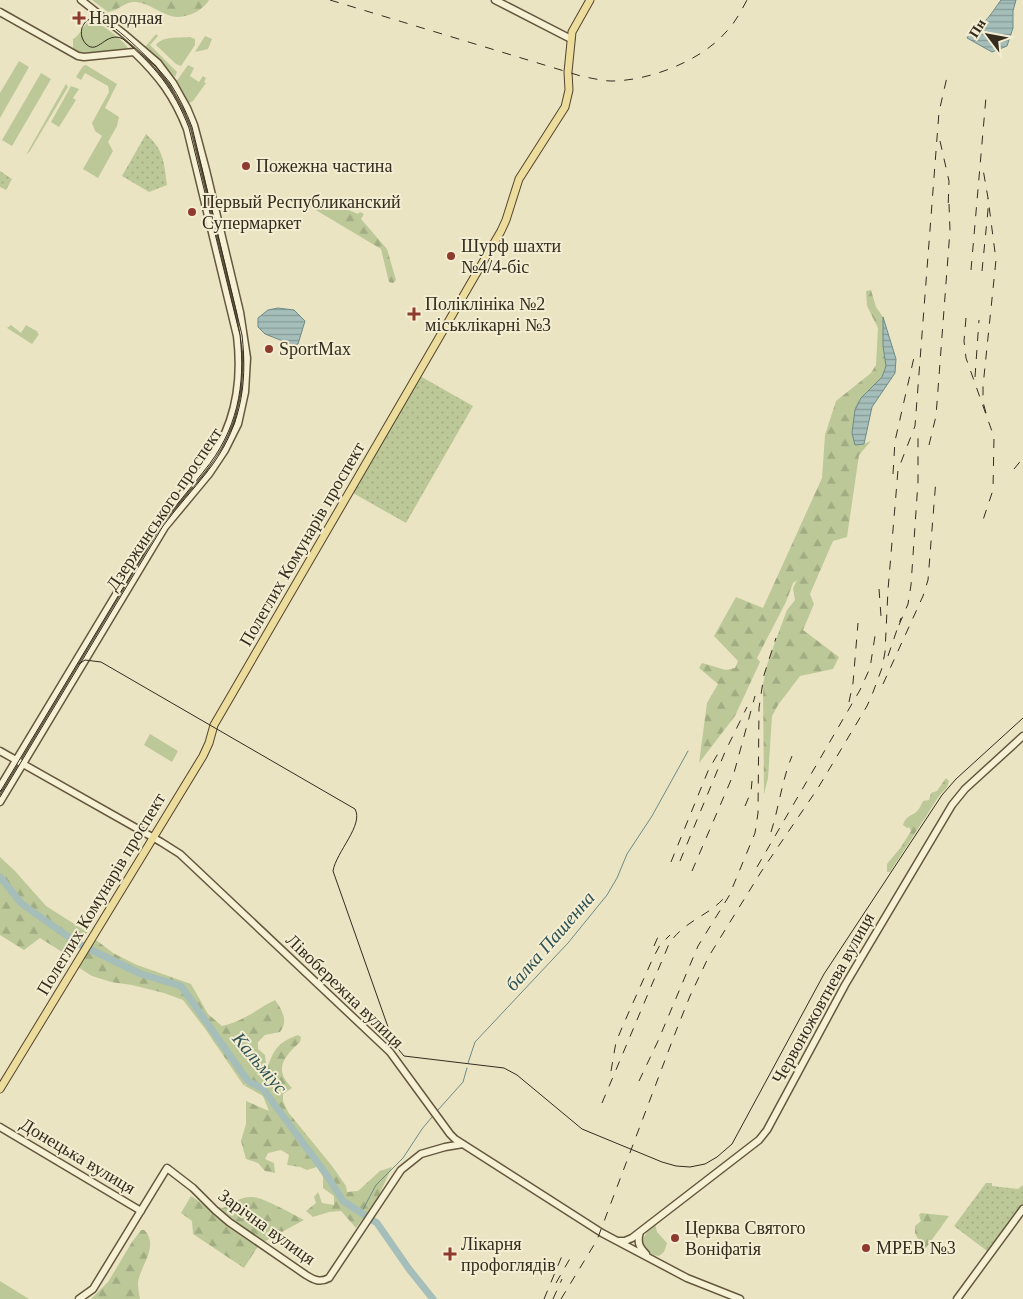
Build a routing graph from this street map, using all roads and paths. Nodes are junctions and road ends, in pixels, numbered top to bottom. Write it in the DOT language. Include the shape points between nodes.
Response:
graph roads {
  1 [pos="81,0"];
  2 [pos="495,0"];
  3 [pos="590,0"];
  4 [pos="0,12"];
  5 [pos="571,39"];
  6 [pos="140,46"];
  7 [pos="134,52"];
  8 [pos="1023,736"];
  9 [pos="0,751"];
  10 [pos="16,761"];
  11 [pos="23,765"];
  12 [pos="0,787"];
  13 [pos="0,802"];
  14 [pos="153,837"];
  15 [pos="0,1090"];
  16 [pos="0,1127"];
  17 [pos="450,1134"];
  18 [pos="463,1144"];
  19 [pos="445,1147"];
  20 [pos="1023,1209"];
  21 [pos="141,1211"];
  22 [pos="640,1232"];
  23 [pos="618,1241"];
  24 [pos="652,1260"];
  25 [pos="79,1299"];
  26 [pos="740,1299"];
  27 [pos="957,1299"];
  1 -- 6 [label="street, Дзержинського проспект"];
  2 -- 5 [label="street"];
  3 -- 5 [label="main road, Полеглих Комунарів проспект"];
  4 -- 7 [label="street" via="78,56"];
  5 -- 14 [label="main road, Полеглих Комунарів проспект" via="565,107 521,174 501,231 214,725 203,756"];
  6 -- 7 [label="street"];
  6 -- 11 [label="street, Дзержинського проспект" via="173,83 194,125 243,327 248,363 245,392 238,424 225,450 165,527"];
  7 -- 10 [label="street, Дзержинського проспект" via="174,98 187,129 237,336 238,391 231,419 219,446 159,523"];
  8 -- 22 [label="street, Червоножовтнева вулиця" via="952,806 845,985 763,1135"];
  9 -- 10 [label="street, Лівобережна вулиця"];
  10 -- 11 [label="street, Лівобережна вулиця"];
  10 -- 12 [label="street, Дзержинського проспект"];
  11 -- 13 [label="street, Дзержинського проспект"];
  11 -- 14 [label="street, Лівобережна вулиця"];
  14 -- 15 [label="main road, Полеглих Комунарів проспект"];
  14 -- 17 [label="street, Лівобережна вулиця" via="180,854 390,1052"];
  16 -- 21 [label="street, Донецька вулиця"];
  17 -- 18 [label="street, Лівобережна вулиця"];
  17 -- 19 [label="street" via="449,1144"];
  18 -- 19 [label="street"];
  18 -- 23 [label="street, Лівобережна вулиця"];
  19 -- 21 [label="street, Зарічна вулиця" via="421,1154 409,1162 395,1177 329,1278 319,1281 229,1222 167,1168"];
  20 -- 27 [label="street"];
  21 -- 25 [label="street" via="93,1289"];
  22 -- 23 [label="street, Червоножовтнева вулиця" via="625,1241"];
  22 -- 24 [label="street" via="640,1247"];
  23 -- 24 [label="street, Лівобережна вулиця"];
  24 -- 26 [label="street, Лівобережна вулиця"];
}
